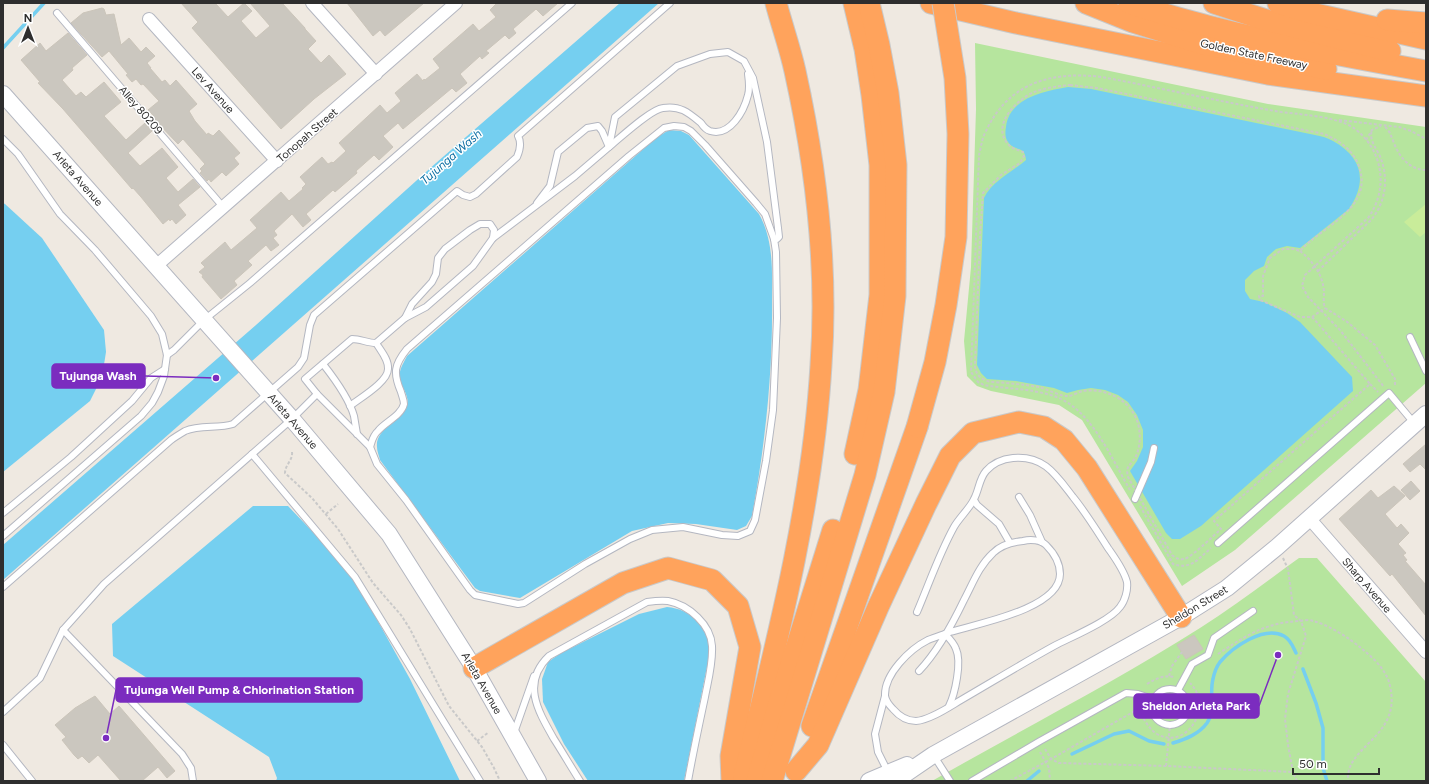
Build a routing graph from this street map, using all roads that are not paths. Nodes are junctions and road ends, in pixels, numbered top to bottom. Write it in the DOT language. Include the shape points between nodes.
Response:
graph roads {
  1 [pos="312,3"];
  2 [pos="456,3"];
  3 [pos="572,3"];
  4 [pos="670,3"];
  5 [pos="776,3"];
  6 [pos="854,3"];
  7 [pos="869,3"];
  8 [pos="931,3"];
  9 [pos="943,3"];
  10 [pos="1086,3"];
  11 [pos="1129,3"];
  12 [pos="1214,3"];
  13 [pos="1278,3"];
  14 [pos="58,13"];
  15 [pos="1311,13"];
  16 [pos="149,19"];
  17 [pos="1426,23"];
  18 [pos="1426,40"];
  19 [pos="872,47"];
  20 [pos="1426,58"];
  21 [pos="748,68"];
  22 [pos="1426,71"];
  23 [pos="376,74"];
  24 [pos="1426,89"];
  25 [pos="3,94"];
  26 [pos="1426,96"];
  27 [pos="3,139"];
  28 [pos="609,147"];
  29 [pos="277,161"];
  30 [pos="224,208"];
  31 [pos="532,209"];
  32 [pos="493,238"];
  33 [pos="774,239"];
  34 [pos="156,266"];
  35 [pos="405,318"];
  36 [pos="204,320"];
  37 [pos="1410,337"];
  38 [pos="376,343"];
  39 [pos="167,355"];
  40 [pos="323,364"];
  41 [pos="388,364"];
  42 [pos="165,369"];
  43 [pos="1426,371"];
  44 [pos="396,380"];
  45 [pos="269,393"];
  46 [pos="317,394"];
  47 [pos="350,406"];
  48 [pos="292,419"];
  49 [pos="1421,419"];
  50 [pos="357,434"];
  51 [pos="370,447"];
  52 [pos="1154,448"];
  53 [pos="252,454"];
  54 [pos="1137,496"];
  55 [pos="1019,497"];
  56 [pos="974,500"];
  57 [pos="3,513"];
  58 [pos="1309,518"];
  59 [pos="3,536"];
  60 [pos="1042,542"];
  61 [pos="1010,543"];
  62 [pos="1218,543"];
  63 [pos="3,587"];
  64 [pos="1253,611"];
  65 [pos="917,612"];
  66 [pos="1181,617"];
  67 [pos="63,630"];
  68 [pos="945,634"];
  69 [pos="1426,652"];
  70 [pos="474,668"];
  71 [pos="539,668"];
  72 [pos="918,671"];
  73 [pos="1178,690"];
  74 [pos="885,696"];
  75 [pos="1153,699"];
  76 [pos="949,707"];
  77 [pos="3,712"];
  78 [pos="513,736"];
  79 [pos="3,745"];
  80 [pos="933,755"];
  81 [pos="794,776"];
  82 [pos="892,777"];
  83 [pos="32,781"];
  84 [pos="193,781"];
  85 [pos="480,781"];
  86 [pos="538,781"];
  87 [pos="580,781"];
  88 [pos="688,781"];
  89 [pos="732,781"];
  90 [pos="743,781"];
  91 [pos="757,781"];
  92 [pos="772,781"];
  93 [pos="869,781"];
  94 [pos="950,781"];
  95 [pos="972,781"];
  1 -- 23 [label="street"];
  2 -- 23 [label="street, Tonopah Street"];
  3 -- 36 [label="lane"];
  4 -- 45 [label="lane" via="518,136 520,150 516,157 476,194 470,197 457,191 314,315 304,358 298,367"];
  5 -- 90 [label="highway" via="795,70 810,150 821,260 821,365 814,444 801,524"];
  6 -- 19 [label="highway"];
  7 -- 19 [label="highway"];
  8 -- 26 [label="highway" via="1016,23 1268,74"];
  9 -- 81 [label="highway, bridge" via="955,78 958,134 956,237 945,312 935,362 917,427"];
  10 -- 24 [label="highway, Golden State Freeway" via="1133,22 1203,44"];
  11 -- 22 [label="highway" via="1228,31"];
  12 -- 20 [label="highway" via="1266,20"];
  13 -- 15 [label="highway"];
  14 -- 30 [label="lane, Alley 80209"];
  15 -- 17 [label="highway"];
  15 -- 18 [label="highway"];
  16 -- 29 [label="street, Lev Avenue"];
  19 -- 91 [label="highway" via="872,95 880,165 880,295 869,390 852,472"];
  19 -- 92 [label="highway" via="888,93 896,165 895,296 884,392 865,475"];
  21 -- 28 [label="lane" via="744,61 728,52 710,54 677,66 615,117"];
  21 -- 28 [label="lane" via="749,88 744,108 727,129 709,131 683,109 661,108"];
  21 -- 33 [label="lane" via="753,78 767,142 779,236"];
  23 -- 29 [label="street, Tonopah Street"];
  25 -- 34 [label="main road, Arleta Avenue"];
  27 -- 39 [label="lane" via="18,154 60,214 95,250 151,316 162,334"];
  28 -- 31 [label="lane"];
  28 -- 31 [label="lane" via="598,126 587,128 558,152 550,186"];
  29 -- 30 [label="street, Tonopah Street"];
  30 -- 34 [label="street, Tonopah Street"];
  31 -- 32 [label="lane"];
  32 -- 35 [label="lane" via="473,266 426,307"];
  32 -- 35 [label="lane" via="494,230 490,224 480,224 445,249 438,258 432,282 412,304"];
  33 -- 44 [label="lane" via="765,214 705,145 691,131 684,128 664,128 407,349 397,364"];
  33 -- 51 [label="lane" via="777,318 773,410 758,506 750,531 738,536 683,527 652,530 585,564 524,603 475,595 377,464"];
  34 -- 36 [label="main road, Arleta Avenue"];
  35 -- 38 [label="lane"];
  36 -- 39 [label="lane"];
  36 -- 45 [label="main road, Arleta Avenue"];
  37 -- 43 [label="lane"];
  38 -- 40 [label="lane" via="352,339"];
  38 -- 41 [label="lane"];
  39 -- 42 [label="lane"];
  40 -- 46 [label="lane" via="305,378"];
  40 -- 47 [label="lane"];
  41 -- 44 [label="lane"];
  41 -- 47 [label="lane" via="387,376"];
  42 -- 57 [label="lane" via="151,378 132,400 71,457"];
  42 -- 59 [label="lane" via="158,392 141,416"];
  44 -- 51 [label="lane" via="404,404 399,412 376,432"];
  45 -- 48 [label="main road, Arleta Avenue"];
  45 -- 63 [label="lane" via="233,424 185,431 171,440"];
  46 -- 48 [label="lane"];
  46 -- 50 [label="lane"];
  47 -- 50 [label="lane"];
  48 -- 53 [label="lane"];
  48 -- 70 [label="main road, Arleta Avenue" via="389,534"];
  49 -- 58 [label="main road, Sheldon Street"];
  49 -- 62 [label="lane" via="1389,393"];
  50 -- 51 [label="lane"];
  52 -- 54 [label="lane"];
  53 -- 67 [label="lane" via="104,584"];
  53 -- 85 [label="lane" via="355,577"];
  55 -- 60 [label="lane"];
  56 -- 61 [label="lane" via="999,524"];
  56 -- 65 [label="lane" via="954,527"];
  56 -- 76 [label="lane" via="984,472 992,465 1004,459 1018,458 1030,458 1041,462 1051,469 1084,511 1122,571 1127,581 1127,591 1120,608 1111,615"];
  58 -- 66 [label="main road, Sheldon Street" via="1227,588"];
  58 -- 69 [label="street, Sharp Avenue"];
  60 -- 61 [label="lane" via="1027,540"];
  60 -- 68 [label="lane" via="1053,552 1058,563 1060,576 1053,592 1041,602 1025,609"];
  61 -- 68 [label="lane" via="994,552 979,569"];
  64 -- 73 [label="lane" via="1214,638 1208,655 1192,664"];
  66 -- 80 [label="main road, Sheldon Street"];
  66 -- 81 [label="highway" via="1087,468 1064,440 1044,427 1019,422 973,433 950,456 879,605 818,745"];
  67 -- 77 [label="lane" via="40,678"];
  67 -- 84 [label="lane" via="182,754 190,768"];
  68 -- 72 [label="lane" via="928,661"];
  68 -- 74 [label="lane" via="927,641 896,666"];
  68 -- 76 [label="lane" via="958,653 957,679"];
  70 -- 78 [label="main road, Arleta Avenue"];
  70 -- 89 [label="highway" via="624,582 668,568 712,580 738,606 750,647 731,756"];
  71 -- 78 [label="lane" via="530,683"];
  71 -- 87 [label="lane" via="535,683 537,708"];
  71 -- 88 [label="lane" via="549,656 647,602 668,601 691,612 702,622 712,646 711,667"];
  73 -- 75 [label="lane" via="1161,690"];
  73 -- 75 [label="lane" via="1187,700 1188,712 1181,722 1164,724 1155,717"];
  74 -- 76 [label="lane" via="894,711 907,720 926,719"];
  74 -- 82 [label="lane" via="875,743"];
  75 -- 95 [label="lane" via="1126,693"];
  78 -- 86 [label="main road, Arleta Avenue"];
  79 -- 83 [label="lane"];
  80 -- 82 [label="main road, Sheldon Street"];
  80 -- 94 [label="lane"];
  82 -- 93 [label="main road, Sheldon Street"];
}
